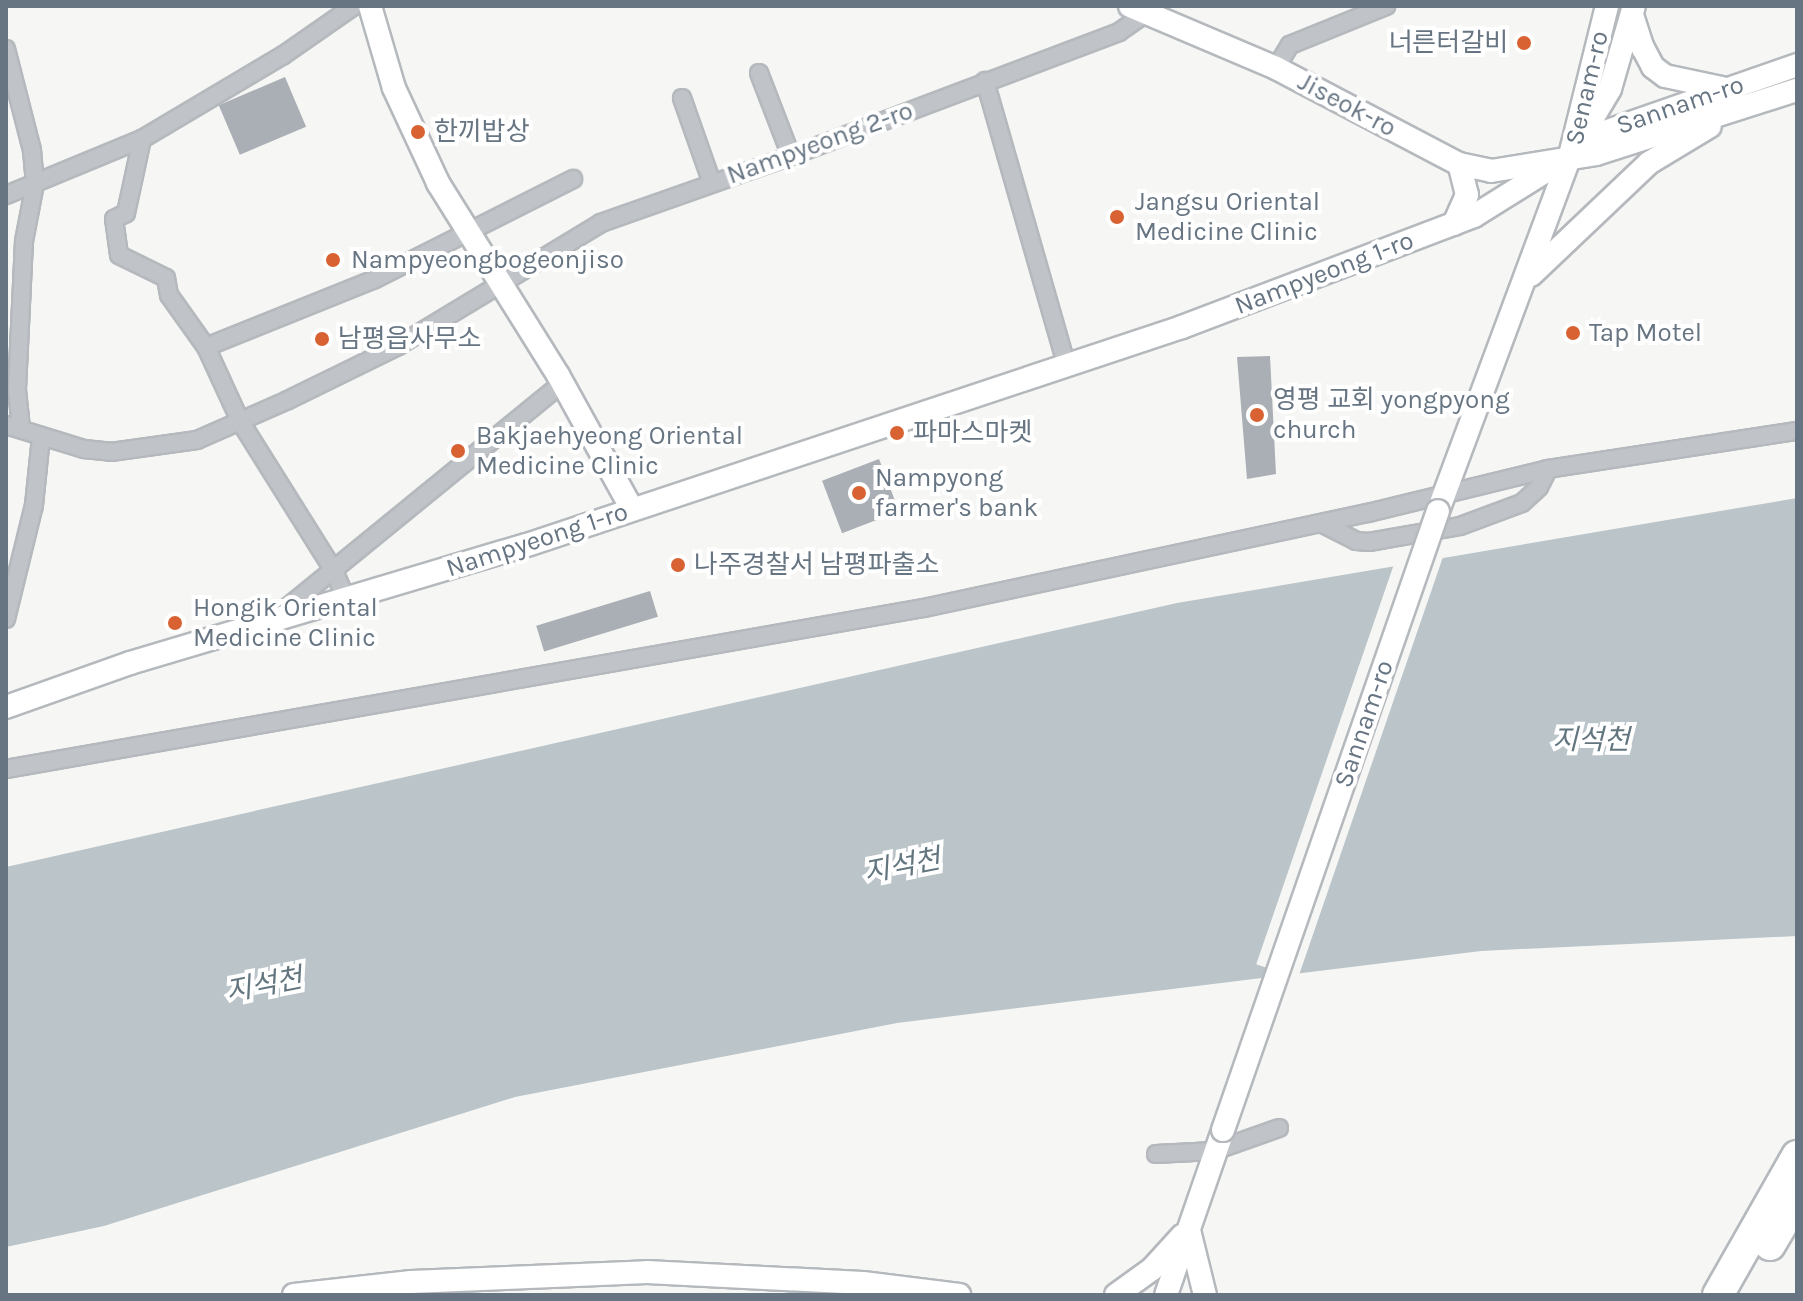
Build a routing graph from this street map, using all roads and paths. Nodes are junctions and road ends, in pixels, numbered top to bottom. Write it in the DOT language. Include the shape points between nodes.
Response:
graph roads {
  1 [pos="354,6"];
  2 [pos="370,6"];
  3 [pos="1386,6"];
  4 [pos="1607,6"];
  5 [pos="1137,10"];
  6 [pos="1633,10"];
  7 [pos="6,49"];
  8 [pos="1797,65"];
  9 [pos="1276,68"];
  10 [pos="759,73"];
  11 [pos="985,81"];
  12 [pos="1723,88"];
  13 [pos="1797,90"];
  14 [pos="682,98"];
  15 [pos="1747,103"];
  16 [pos="142,139"];
  17 [pos="791,156"];
  18 [pos="1570,156"];
  19 [pos="1459,164"];
  20 [pos="573,179"];
  21 [pos="712,183"];
  22 [pos="35,184"];
  23 [pos="6,195"];
  24 [pos="1454,224"];
  25 [pos="468,231"];
  26 [pos="1527,278"];
  27 [pos="500,282"];
  28 [pos="206,347"];
  29 [pos="1066,364"];
  30 [pos="562,383"];
  31 [pos="241,423"];
  32 [pos="14,427"];
  33 [pos="1797,431"];
  34 [pos="41,437"];
  35 [pos="1548,469"];
  36 [pos="1441,502"];
  37 [pos="632,509"];
  38 [pos="1321,523"];
  39 [pos="334,571"];
  40 [pos="346,599"];
  41 [pos="6,619"];
  42 [pos="266,624"];
  43 [pos="6,707"];
  44 [pos="6,769"];
  45 [pos="1279,1128"];
  46 [pos="1214,1151"];
  47 [pos="1156,1154"];
  48 [pos="1797,1156"];
  49 [pos="1797,1199"];
  50 [pos="1189,1229"];
  51 [pos="294,1295"];
  52 [pos="959,1295"];
  53 [pos="1116,1295"];
  54 [pos="1166,1295"];
  55 [pos="1205,1295"];
  56 [pos="1718,1295"];
  57 [pos="1741,1295"];
  1 -- 16 [label="street" via="282,56"];
  2 -- 25 [label="main road" via="394,88 433,173"];
  3 -- 9 [label="street" via="1290,45"];
  4 -- 18 [label="main road, Senam-ro"];
  5 -- 9 [label="main road, Jiseok-ro"];
  5 -- 11 [label="street, Nampyeong 2-ro" via="1119,32"];
  6 -- 12 [label="main road" via="1653,67 1665,76"];
  6 -- 18 [label="main road, Senam-ro" via="1610,89"];
  7 -- 22 [label="street" via="32,150"];
  8 -- 12 [label="main road, Sannam-ro"];
  9 -- 19 [label="main road, Jiseok-ro"];
  10 -- 17 [label="street"];
  11 -- 17 [label="street, Nampyeong 2-ro"];
  11 -- 29 [label="street"];
  12 -- 18 [label="main road, Sannam-ro" via="1599,134"];
  13 -- 15 [label="main road, Sannam-ro"];
  14 -- 21 [label="street"];
  15 -- 18 [label="main road, Sannam-ro" via="1627,145"];
  15 -- 26 [label="main road" via="1649,163"];
  16 -- 22 [label="street"];
  16 -- 28 [label="street" via="126,213 114,219 119,255 166,278 169,295"];
  17 -- 21 [label="street, Nampyeong 2-ro"];
  18 -- 19 [label="main road, Jiseok-ro" via="1491,171"];
  18 -- 24 [label="main road, Nampyeong 1-ro"];
  18 -- 26 [label="main road, Sannam-ro"];
  19 -- 24 [label="main road" via="1467,195"];
  20 -- 25 [label="street"];
  21 -- 27 [label="street, Nampyeong 2-ro" via="601,223"];
  22 -- 23 [label="street"];
  22 -- 32 [label="street" via="24,241"];
  24 -- 29 [label="main road, Nampyeong 1-ro" via="1182,327"];
  25 -- 27 [label="main road"];
  25 -- 28 [label="street" via="375,279"];
  26 -- 36 [label="main road, Sannam-ro"];
  27 -- 30 [label="main road"];
  27 -- 31 [label="street, Nampyeong 2-ro" via="398,346"];
  28 -- 31 [label="street"];
  29 -- 37 [label="main road, Nampyeong 1-ro"];
  30 -- 37 [label="main road"];
  30 -- 39 [label="street"];
  31 -- 34 [label="street, Nampyeong 2-ro" via="197,440 133,452 84,449"];
  31 -- 39 [label="street"];
  32 -- 34 [label="street, Nampyeong 2-ro"];
  33 -- 35 [label="street"];
  34 -- 41 [label="street" via="34,505"];
  35 -- 36 [label="street"];
  35 -- 38 [label="street" via="1522,503 1460,526 1369,542"];
  36 -- 38 [label="street"];
  36 -- 46 [label="main road, Sannam-ro, bridge"];
  37 -- 40 [label="main road, Nampyeong 1-ro"];
  38 -- 44 [label="street" via="924,608"];
  39 -- 40 [label="street"];
  39 -- 42 [label="street"];
  40 -- 42 [label="main road, Nampyeong 1-ro"];
  42 -- 43 [label="main road, Nampyeong 1-ro" via="130,663"];
  45 -- 46 [label="street"];
  46 -- 47 [label="street"];
  46 -- 50 [label="main road, Sannam-ro"];
  48 -- 56 [label="highway"];
  49 -- 57 [label="highway"];
  50 -- 53 [label="main road" via="1152,1269"];
  50 -- 54 [label="main road, Sannam-ro"];
  50 -- 55 [label="main road"];
  51 -- 52 [label="main road" via="426,1281 647,1272 863,1283"];
}
